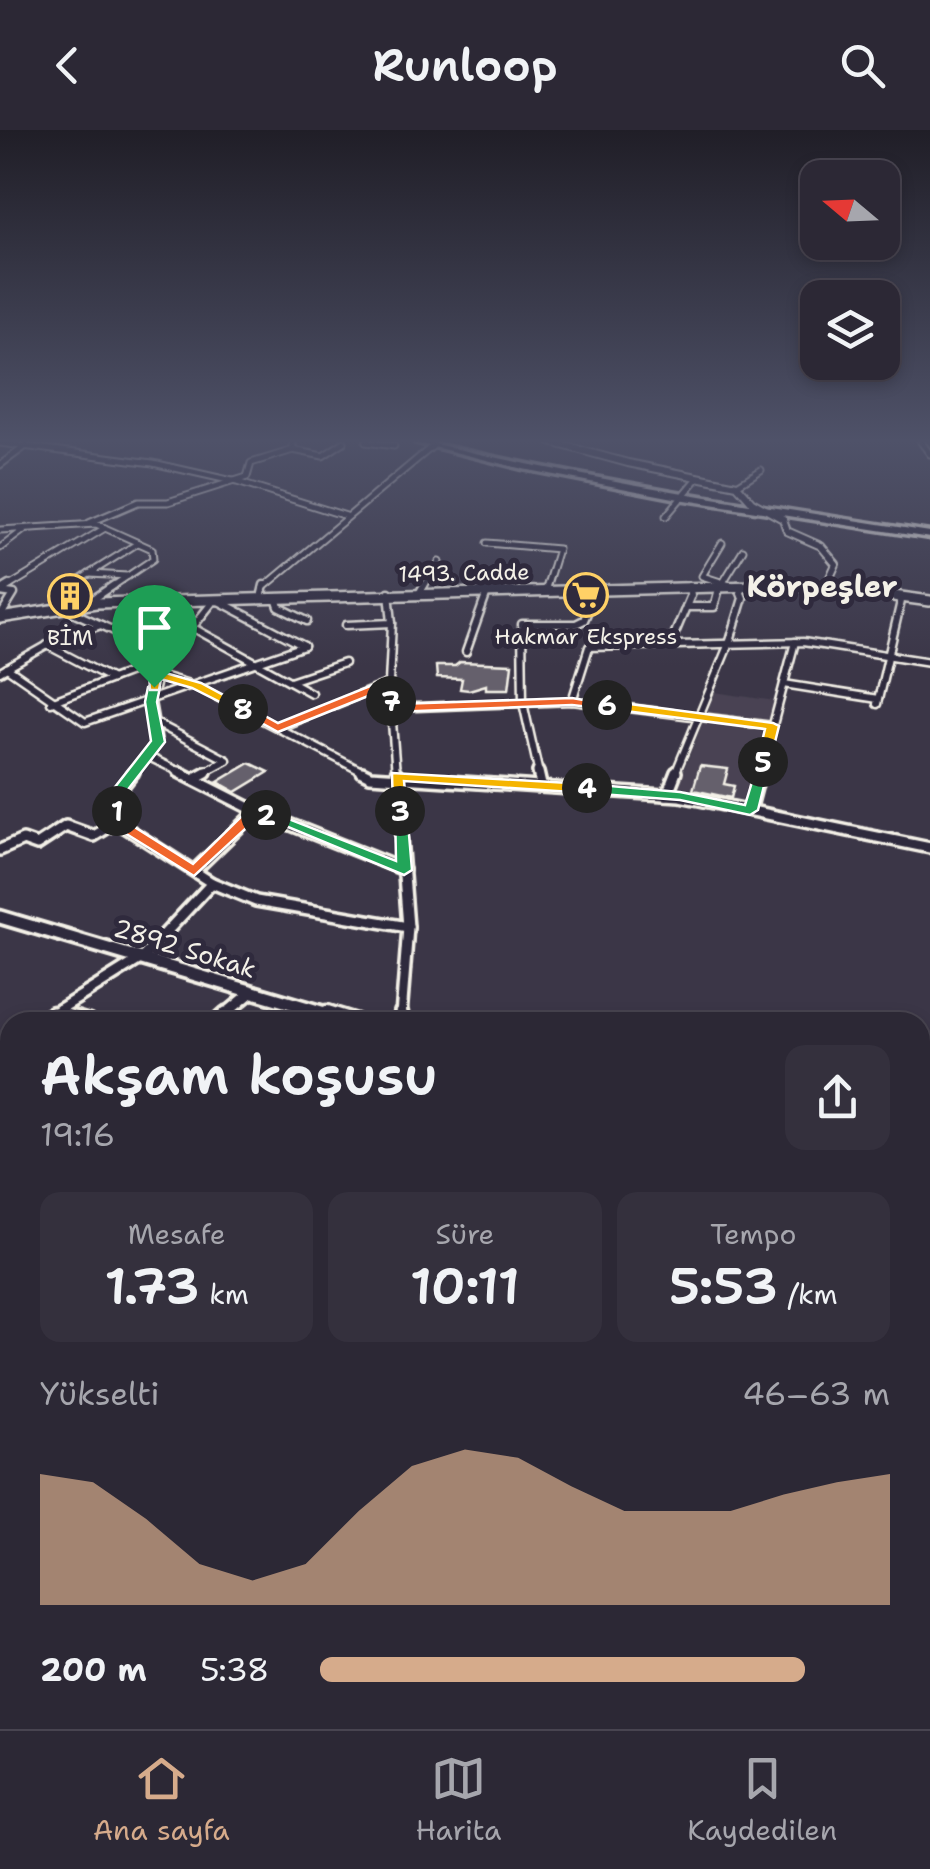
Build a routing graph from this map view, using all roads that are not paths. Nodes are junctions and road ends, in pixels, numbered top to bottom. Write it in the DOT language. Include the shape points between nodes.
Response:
graph roads {
  1 [pos="346,516"];
  2 [pos="106,517"];
  3 [pos="778,517"];
  4 [pos="817,517"];
  5 [pos="87,525"];
  6 [pos="26,528"];
  7 [pos="105,528"];
  8 [pos="0,530"];
  9 [pos="930,534"];
  10 [pos="138,543"];
  11 [pos="487,543"];
  12 [pos="722,543"];
  13 [pos="0,548"];
  14 [pos="743,550"];
  15 [pos="439,562"];
  16 [pos="89,574"];
  17 [pos="130,576"];
  18 [pos="722,583"];
  19 [pos="738,585"];
  20 [pos="689,586"];
  21 [pos="826,586"];
  22 [pos="70,587"];
  23 [pos="598,587"];
  24 [pos="546,588"];
  25 [pos="488,590"];
  26 [pos="0,592"];
  27 [pos="389,592"];
  28 [pos="420,592"];
  29 [pos="902,597"];
  30 [pos="261,598"];
  31 [pos="276,598"];
  32 [pos="215,599"];
  33 [pos="154,601"];
  34 [pos="930,601"];
  35 [pos="86,604"];
  36 [pos="61,607"];
  37 [pos="686,607"];
  38 [pos="0,618"];
  39 [pos="308,621"];
  40 [pos="392,623"];
  41 [pos="522,624"];
  42 [pos="101,625"];
  43 [pos="346,625"];
  44 [pos="190,626"];
  45 [pos="118,633"];
  46 [pos="730,641"];
  47 [pos="795,642"];
  48 [pos="47,645"];
  49 [pos="670,645"];
  50 [pos="466,652"];
  51 [pos="887,655"];
  52 [pos="160,657"];
  53 [pos="930,662"];
  54 [pos="257,663"];
  55 [pos="344,663"];
  56 [pos="3,670"];
  57 [pos="155,674"];
  58 [pos="112,679"];
  59 [pos="290,682"];
  60 [pos="389,683"];
  61 [pos="784,684"];
  62 [pos="196,686"];
  63 [pos="311,693"];
  64 [pos="152,699"];
  65 [pos="51,702"];
  66 [pos="572,702"];
  67 [pos="523,703"];
  68 [pos="391,708"];
  69 [pos="701,715"];
  70 [pos="154,722"];
  71 [pos="773,726"];
  72 [pos="278,728"];
  73 [pos="314,749"];
  74 [pos="149,757"];
  75 [pos="397,776"];
  76 [pos="194,780"];
  77 [pos="541,786"];
  78 [pos="667,795"];
  79 [pos="750,810"];
  80 [pos="256,811"];
  81 [pos="117,822"];
  82 [pos="930,848"];
  83 [pos="0,850"];
  84 [pos="404,870"];
  85 [pos="194,872"];
  86 [pos="212,882"];
  87 [pos="0,917"];
  88 [pos="408,926"];
  89 [pos="142,958"];
  90 [pos="252,992"];
  91 [pos="60,1009"];
  92 [pos="55,1012"];
  93 [pos="58,1012"];
  94 [pos="228,1012"];
  95 [pos="321,1012"];
  96 [pos="401,1012"];
  1 -- 30 [label="street" via="263,586"];
  2 -- 5 [label="street"];
  3 -- 21 [label="street" via="836,564"];
  4 -- 9 [label="highway"];
  5 -- 6 [label="street"];
  5 -- 7 [label="street"];
  6 -- 8 [label="street"];
  6 -- 13 [label="street"];
  7 -- 10 [label="street"];
  7 -- 26 [label="street"];
  10 -- 16 [label="street"];
  10 -- 17 [label="street" via="155,553"];
  11 -- 24 [label="street" via="558,550"];
  12 -- 18 [label="street" via="702,576"];
  14 -- 18 [label="street"];
  15 -- 28 [label="street"];
  16 -- 17 [label="street"];
  16 -- 22 [label="street"];
  17 -- 35 [label="street"];
  18 -- 19 [label="street, 1493. Cadde"];
  18 -- 20 [label="street, 1493. Cadde"];
  18 -- 37 [label="street" via="714,606"];
  19 -- 21 [label="street, 1493. Cadde"];
  19 -- 46 [label="street" via="743,598"];
  20 -- 23 [label="street, 1493. Cadde"];
  20 -- 37 [label="street"];
  21 -- 29 [label="street, 1493. Cadde"];
  23 -- 24 [label="street, 1493. Cadde"];
  23 -- 41 [label="street" via="576,624"];
  24 -- 25 [label="street, 1493. Cadde"];
  25 -- 28 [label="street, 1493. Cadde"];
  25 -- 50 [label="street"];
  26 -- 38 [label="street" via="14,594"];
  27 -- 28 [label="street, 1493. Cadde"];
  27 -- 31 [label="street, 1493. Cadde"];
  27 -- 40 [label="street"];
  29 -- 34 [label="street, 1493. Cadde"];
  29 -- 51 [label="street"];
  30 -- 31 [label="street, 1493. Cadde"];
  30 -- 32 [label="street, 1493. Cadde"];
  31 -- 39 [label="street"];
  32 -- 33 [label="street, 1493. Cadde"];
  32 -- 44 [label="street"];
  32 -- 54 [label="street" via="304,646"];
  33 -- 35 [label="street, 1493. Cadde"];
  33 -- 45 [label="street"];
  35 -- 36 [label="street, 1493. Cadde"];
  36 -- 38 [label="street, 1493. Cadde"];
  36 -- 42 [label="street"];
  37 -- 49 [label="street"];
  40 -- 43 [label="street"];
  40 -- 60 [label="street"];
  41 -- 67 [label="street"];
  42 -- 45 [label="street"];
  42 -- 48 [label="street"];
  44 -- 52 [label="street" via="169,640"];
  44 -- 54 [label="street"];
  45 -- 52 [label="street"];
  46 -- 47 [label="street"];
  46 -- 49 [label="street"];
  46 -- 69 [label="street"];
  47 -- 51 [label="street"];
  47 -- 61 [label="street"];
  48 -- 56 [label="street"];
  48 -- 58 [label="street"];
  49 -- 66 [label="street" via="589,647"];
  51 -- 53 [label="street"];
  51 -- 61 [label="street" via="877,702"];
  52 -- 57 [label="street"];
  52 -- 58 [label="street"];
  54 -- 59 [label="street"];
  54 -- 62 [label="street"];
  55 -- 59 [label="street"];
  56 -- 65 [label="street"];
  57 -- 62 [label="street"];
  57 -- 64 [label="street"];
  58 -- 65 [label="street"];
  59 -- 63 [label="street"];
  60 -- 68 [label="street"];
  60 -- 72 [label="street"];
  61 -- 71 [label="street"];
  62 -- 64 [label="street"];
  62 -- 72 [label="street"];
  64 -- 65 [label="street" via="85,722"];
  64 -- 70 [label="street"];
  66 -- 67 [label="street"];
  66 -- 69 [label="street"];
  67 -- 68 [label="street"];
  67 -- 77 [label="street"];
  68 -- 75 [label="street"];
  69 -- 71 [label="street"];
  69 -- 78 [label="street"];
  70 -- 74 [label="street" via="158,742"];
  70 -- 76 [label="street" via="226,760"];
  71 -- 79 [label="street"];
  72 -- 73 [label="street"];
  73 -- 75 [label="street" via="370,776"];
  74 -- 76 [label="street"];
  74 -- 81 [label="street" via="112,801 121,814"];
  75 -- 77 [label="street"];
  75 -- 84 [label="street"];
  76 -- 80 [label="street"];
  77 -- 78 [label="street"];
  78 -- 79 [label="street"];
  79 -- 82 [label="street"];
  80 -- 84 [label="street"];
  80 -- 85 [label="street"];
  81 -- 83 [label="street" via="94,836 66,826 37,845 22,840"];
  81 -- 85 [label="street"];
  84 -- 88 [label="street"];
  85 -- 86 [label="street"];
  86 -- 88 [label="street" via="256,901"];
  86 -- 89 [label="street"];
  87 -- 89 [label="street, 2892 Sokak"];
  88 -- 96 [label="street"];
  89 -- 90 [label="street, 2892 Sokak"];
  89 -- 91 [label="street"];
  90 -- 94 [label="street"];
  90 -- 95 [label="street, 2892 Sokak"];
  91 -- 92 [label="street"];
  91 -- 93 [label="street"];
}
